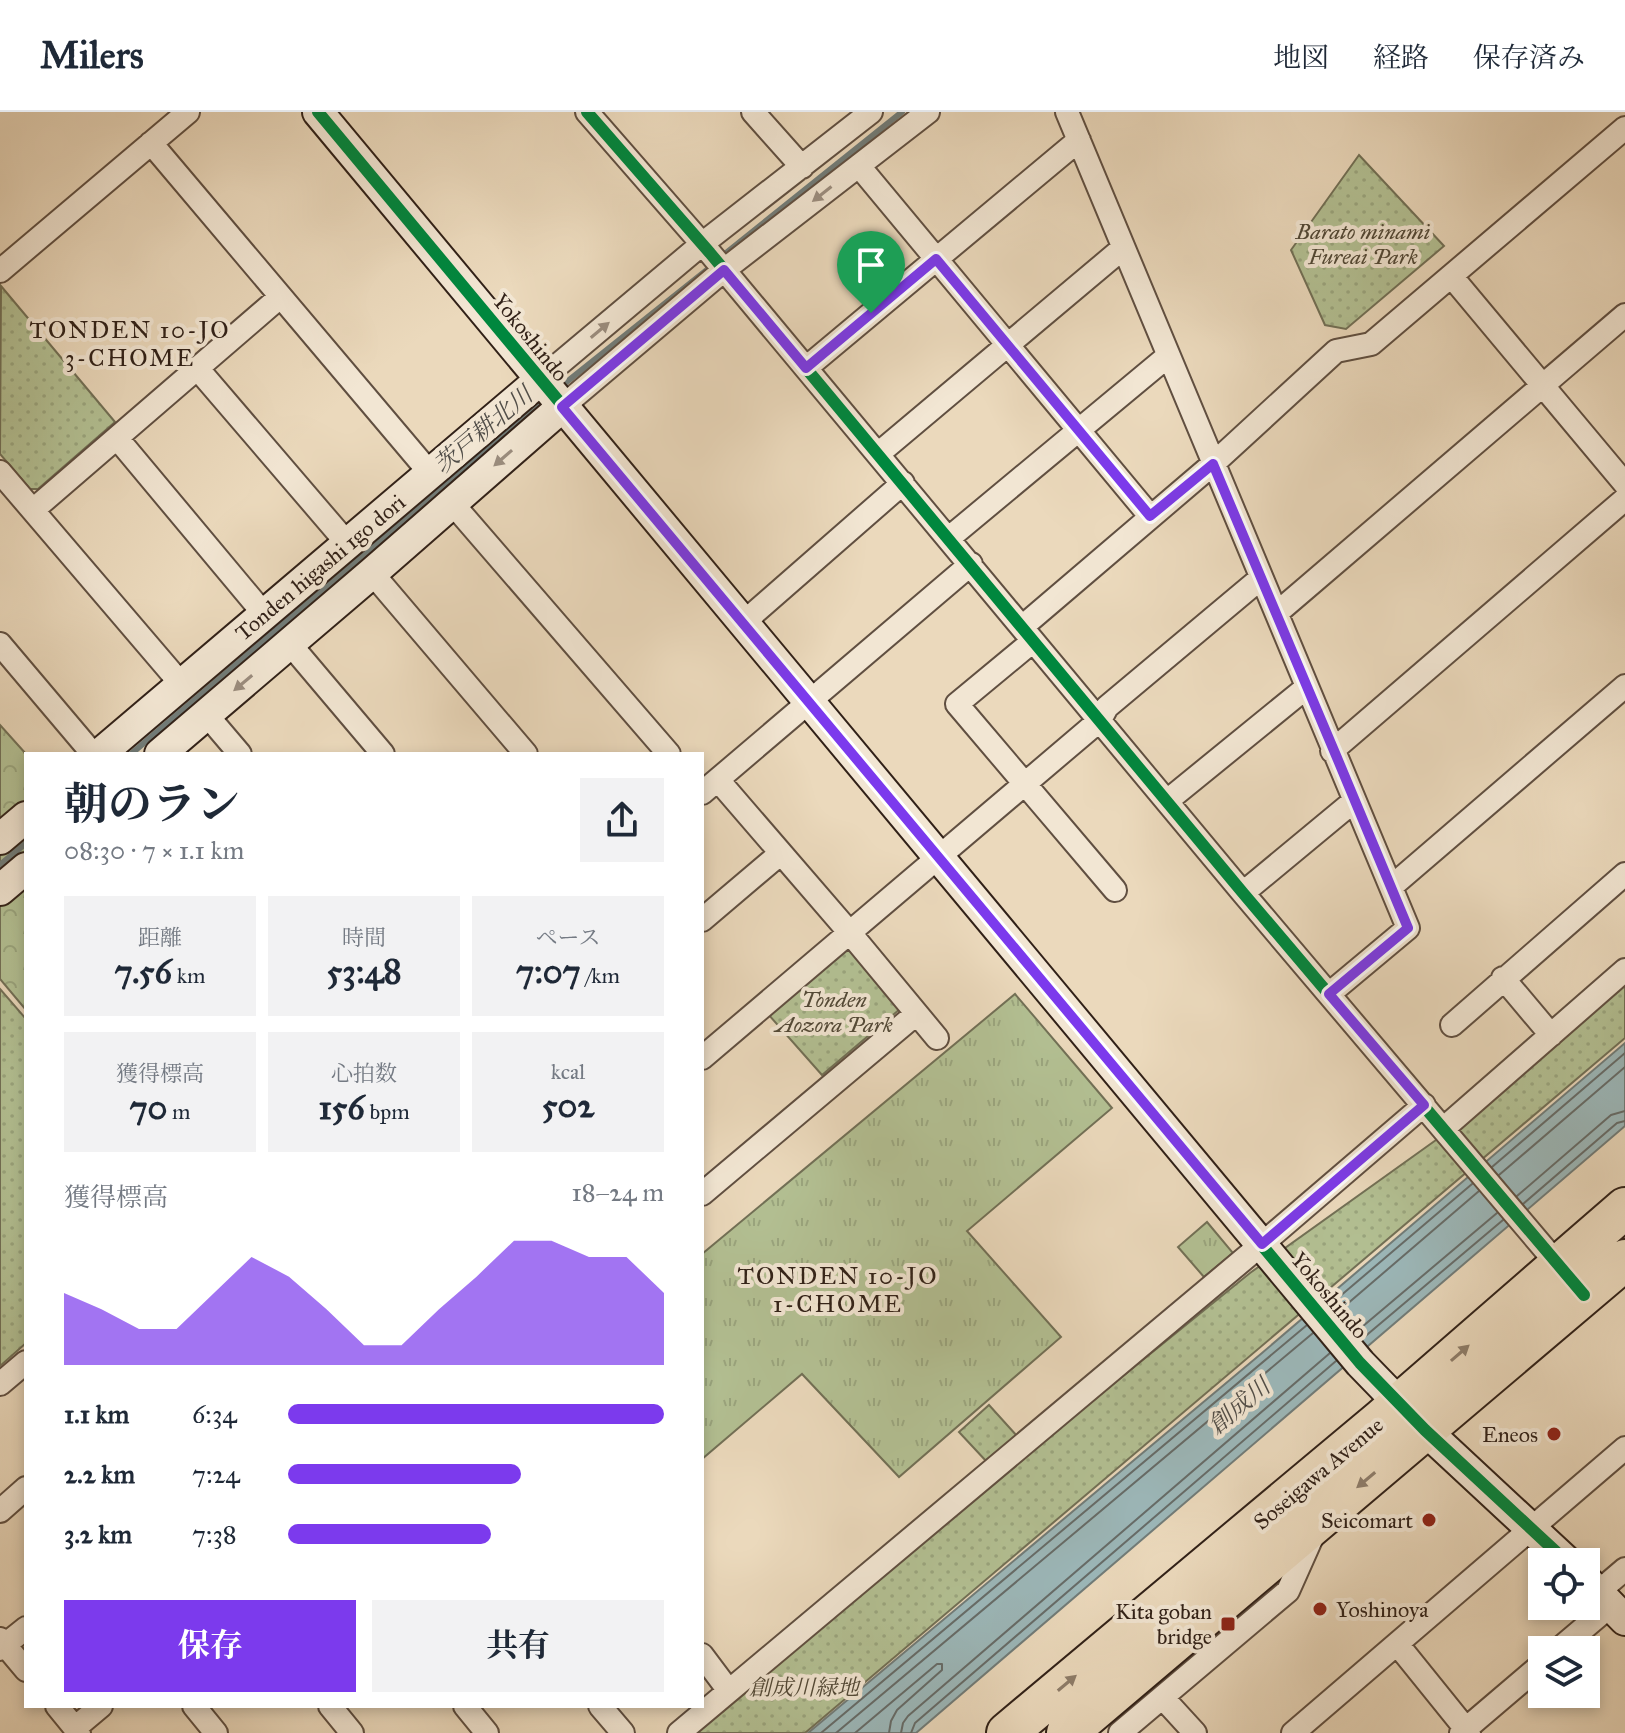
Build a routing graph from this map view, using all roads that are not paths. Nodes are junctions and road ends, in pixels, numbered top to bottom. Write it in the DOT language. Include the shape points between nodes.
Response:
graph roads {
  1 [pos="188,112"];
  2 [pos="318,112"];
  3 [pos="587,112"];
  4 [pos="753,112"];
  5 [pos="871,112"];
  6 [pos="928,112"];
  7 [pos="1067,112"];
  8 [pos="1625,128"];
  9 [pos="1079,140"];
  10 [pos="151,143"];
  11 [pos="859,166"];
  12 [pos="802,167"];
  13 [pos="1123,248"];
  14 [pos="714,258"];
  15 [pos="936,259"];
  16 [pos="0,271"];
  17 [pos="1452,277"];
  18 [pos="280,297"];
  19 [pos="1625,315"];
  20 [pos="1007,344"];
  21 [pos="1168,356"];
  22 [pos="197,368"];
  23 [pos="806,368"];
  24 [pos="1544,385"];
  25 [pos="552,394"];
  26 [pos="1078,429"];
  27 [pos="117,438"];
  28 [pos="878,454"];
  29 [pos="1213,464"];
  30 [pos="0,472"];
  31 [pos="430,473"];
  32 [pos="903,483"];
  33 [pos="1625,484"];
  34 [pos="1625,499"];
  35 [pos="452,503"];
  36 [pos="33,510"];
  37 [pos="1150,516"];
  38 [pos="949,538"];
  39 [pos="347,543"];
  40 [pos="971,564"];
  41 [pos="372,573"];
  42 [pos="1261,578"];
  43 [pos="1278,612"];
  44 [pos="264,614"];
  45 [pos="744,622"];
  46 [pos="1027,634"];
  47 [pos="0,644"];
  48 [pos="290,644"];
  49 [pos="182,685"];
  50 [pos="1625,686"];
  51 [pos="1307,687"];
  52 [pos="809,702"];
  53 [pos="206,714"];
  54 [pos="1100,720"];
  55 [pos="1332,751"];
  56 [pos="91,752"];
  57 [pos="102,752"];
  58 [pos="162,752"];
  59 [pos="238,752"];
  60 [pos="381,752"];
  61 [pos="524,752"];
  62 [pos="667,752"];
  63 [pos="1024,785"];
  64 [pos="706,790"];
  65 [pos="1167,801"];
  66 [pos="1354,801"];
  67 [pos="24,819"];
  68 [pos="0,839"];
  69 [pos="781,853"];
  70 [pos="940,858"];
  71 [pos="24,870"];
  72 [pos="1625,874"];
  73 [pos="1391,887"];
  74 [pos="0,890"];
  75 [pos="1115,890"];
  76 [pos="1243,893"];
  77 [pos="704,918"];
  78 [pos="850,933"];
  79 [pos="1625,970"];
  80 [pos="1503,978"];
  81 [pos="1329,994"];
  82 [pos="916,1014"];
  83 [pos="1452,1025"];
  84 [pos="1551,1035"];
  85 [pos="937,1038"];
  86 [pos="704,1056"];
  87 [pos="1424,1105"];
  88 [pos="1443,1129"];
  89 [pos="704,1192"];
  90 [pos="1625,1208"];
  91 [pos="1262,1244"];
  92 [pos="1625,1260"];
  93 [pos="1571,1280"];
  94 [pos="24,1364"];
  95 [pos="0,1384"];
  96 [pos="1413,1417"];
  97 [pos="1625,1448"];
  98 [pos="24,1490"];
  99 [pos="0,1511"];
  100 [pos="1320,1519"];
  101 [pos="1530,1527"];
  102 [pos="1552,1548"];
  103 [pos="1625,1569"];
  104 [pos="1605,1600"];
  105 [pos="24,1629"];
  106 [pos="1571,1636"];
  107 [pos="2,1645"];
  108 [pos="1398,1645"];
  109 [pos="704,1658"];
  110 [pos="24,1668"];
  111 [pos="1528,1676"];
  112 [pos="729,1691"];
  113 [pos="1163,1698"];
  114 [pos="59,1708"];
  115 [pos="99,1708"];
  116 [pos="196,1708"];
  117 [pos="332,1708"];
  118 [pos="467,1708"];
  119 [pos="602,1708"];
  120 [pos="77,1730"];
  121 [pos="1465,1732"];
  122 [pos="216,1733"];
  123 [pos="352,1733"];
  124 [pos="487,1733"];
  125 [pos="623,1733"];
  126 [pos="679,1733"];
  127 [pos="1007,1733"];
  128 [pos="1067,1733"];
  129 [pos="1120,1733"];
  130 [pos="1195,1733"];
  131 [pos="1293,1733"];
  1 -- 10 [label="street"];
  2 -- 25 [label="street, Yokoshindo"];
  3 -- 14 [label="street"];
  4 -- 12 [label="street"];
  5 -- 12 [label="street"];
  6 -- 11 [label="street"];
  7 -- 9 [label="street"];
  8 -- 17 [label="street"];
  9 -- 13 [label="street"];
  9 -- 15 [label="street"];
  10 -- 16 [label="street"];
  10 -- 18 [label="street"];
  11 -- 14 [label="street, one-way"];
  11 -- 15 [label="street"];
  12 -- 14 [label="street"];
  13 -- 20 [label="street"];
  13 -- 21 [label="street"];
  14 -- 23 [label="street"];
  25 -- 14 [label="street, one-way"];
  14 -- 25 [label="street"];
  15 -- 20 [label="street"];
  15 -- 23 [label="street"];
  17 -- 24 [label="street"];
  17 -- 29 [label="street" via="1371,344 1336,351"];
  18 -- 22 [label="street"];
  18 -- 31 [label="street"];
  19 -- 24 [label="street"];
  20 -- 26 [label="street"];
  20 -- 28 [label="street"];
  21 -- 26 [label="street"];
  21 -- 29 [label="street"];
  22 -- 27 [label="street"];
  22 -- 39 [label="street"];
  23 -- 28 [label="street"];
  24 -- 33 [label="street"];
  24 -- 43 [label="street"];
  25 -- 31 [label="street, Tonden higashi 1go dori"];
  25 -- 35 [label="street, Tonden higashi 1go dori, one-way"];
  25 -- 45 [label="street, Yokoshindo"];
  26 -- 37 [label="street"];
  26 -- 38 [label="street"];
  27 -- 36 [label="street"];
  27 -- 44 [label="street"];
  28 -- 32 [label="street"];
  29 -- 37 [label="street"];
  29 -- 42 [label="street"];
  30 -- 36 [label="street"];
  31 -- 39 [label="street, Tonden higashi 1go dori"];
  32 -- 38 [label="street"];
  32 -- 45 [label="street"];
  34 -- 55 [label="street"];
  35 -- 41 [label="street, Tonden higashi 1go dori"];
  35 -- 62 [label="street"];
  36 -- 49 [label="street"];
  37 -- 46 [label="street"];
  38 -- 40 [label="street"];
  39 -- 44 [label="street, Tonden higashi 1go dori"];
  40 -- 46 [label="street"];
  40 -- 52 [label="street"];
  41 -- 48 [label="street, Tonden higashi 1go dori"];
  41 -- 61 [label="street"];
  42 -- 43 [label="street"];
  42 -- 54 [label="street" via="1107,707"];
  43 -- 51 [label="street"];
  44 -- 49 [label="street, Tonden higashi 1go dori"];
  45 -- 52 [label="street, Yokoshindo"];
  46 -- 54 [label="street"];
  46 -- 63 [label="street" via="957,704"];
  47 -- 56 [label="street"];
  48 -- 53 [label="street, Tonden higashi 1go dori, one-way"];
  48 -- 60 [label="street"];
  49 -- 57 [label="street, Tonden higashi 1go dori"];
  50 -- 73 [label="street"];
  51 -- 55 [label="street"];
  51 -- 65 [label="street"];
  52 -- 64 [label="street"];
  52 -- 70 [label="street, Yokoshindo"];
  53 -- 58 [label="street, Tonden higashi 1go dori"];
  53 -- 59 [label="street"];
  54 -- 63 [label="street"];
  54 -- 65 [label="street"];
  55 -- 66 [label="street"];
  63 -- 70 [label="street"];
  63 -- 75 [label="street"];
  64 -- 69 [label="street"];
  65 -- 76 [label="street"];
  66 -- 73 [label="street"];
  66 -- 76 [label="street"];
  67 -- 68 [label="street"];
  69 -- 77 [label="street"];
  69 -- 78 [label="street"];
  70 -- 78 [label="street"];
  70 -- 91 [label="street, Yokoshindo"];
  71 -- 74 [label="street"];
  72 -- 80 [label="street"];
  73 -- 81 [label="street" via="1408,928"];
  76 -- 81 [label="street"];
  78 -- 82 [label="street"];
  78 -- 86 [label="street"];
  79 -- 84 [label="street"];
  80 -- 83 [label="street"];
  80 -- 84 [label="street"];
  81 -- 87 [label="street"];
  82 -- 85 [label="street"];
  82 -- 89 [label="street"];
  84 -- 88 [label="street"];
  87 -- 88 [label="street"];
  87 -- 91 [label="street"];
  88 -- 93 [label="street"];
  90 -- 93 [label="highway, Soseigawa Avenue"];
  91 -- 96 [label="street, Yokoshindo" via="1360,1363"];
  91 -- 112 [label="street"];
  92 -- 93 [label="highway, Soseigawa Avenue"];
  93 -- 96 [label="highway, Soseigawa Avenue"];
  94 -- 95 [label="street"];
  96 -- 100 [label="highway, Soseigawa Avenue, one-way"];
  96 -- 101 [label="street, Yokoshindo"];
  127 -- 96 [label="highway, Soseigawa Avenue, one-way"];
  97 -- 101 [label="street"];
  98 -- 99 [label="street"];
  100 -- 113 [label="street" via="1288,1591"];
  100 -- 128 [label="highway, Soseigawa Avenue"];
  101 -- 102 [label="street, Yokoshindo"];
  101 -- 108 [label="street"];
  103 -- 104 [label="street"];
  104 -- 106 [label="street"];
  105 -- 107 [label="street"];
  107 -- 110 [label="street"];
  108 -- 121 [label="street"];
  108 -- 131 [label="street"];
  109 -- 112 [label="street"];
  111 -- 121 [label="street"];
  112 -- 126 [label="street"];
  113 -- 129 [label="street"];
  113 -- 130 [label="street"];
  114 -- 120 [label="street"];
  115 -- 120 [label="street"];
  116 -- 122 [label="street"];
  117 -- 123 [label="street"];
  118 -- 124 [label="street"];
  119 -- 125 [label="street"];
}
